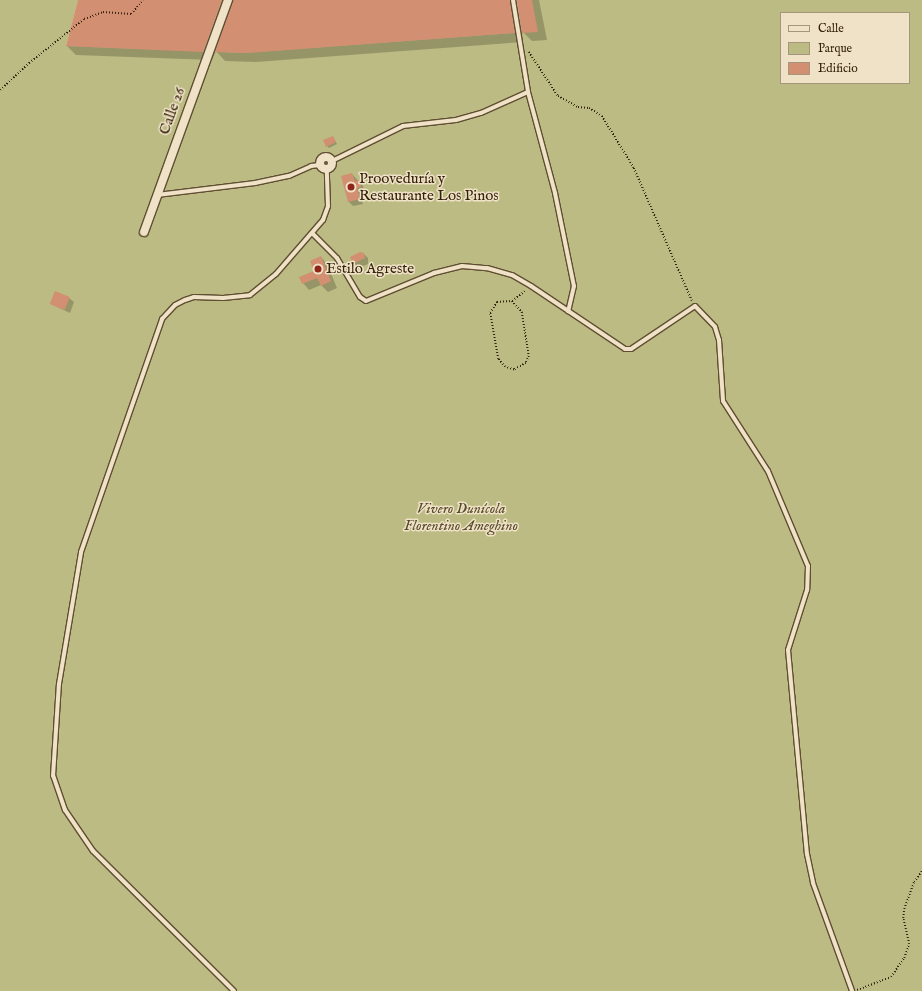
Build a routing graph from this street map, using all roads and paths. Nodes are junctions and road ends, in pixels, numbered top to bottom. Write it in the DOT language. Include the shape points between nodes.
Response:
graph roads {
  1 [pos="143,0"];
  2 [pos="228,0"];
  3 [pos="513,0"];
  4 [pos="526,46"];
  5 [pos="0,90"];
  6 [pos="528,92"];
  7 [pos="332,161"];
  8 [pos="323,167"];
  9 [pos="156,196"];
  10 [pos="144,232"];
  11 [pos="312,234"];
  12 [pos="531,286"];
  13 [pos="512,301"];
  14 [pos="695,306"];
  15 [pos="568,311"];
  16 [pos="922,871"];
  17 [pos="234,991"];
  18 [pos="852,991"];
  19 [pos="856,991"];
  1 -- 5 [label="path" via="131,14 103,12 84,19 29,62"];
  2 -- 9 [label="street, Calle 26"];
  3 -- 6 [label="lane"];
  4 -- 14 [label="path" via="558,96 578,107 596,111 605,122 634,168 649,198"];
  6 -- 7 [label="lane" via="481,113 456,120 403,126"];
  6 -- 15 [label="lane" via="555,193 574,286"];
  7 -- 8 [label="street" via="328,156 324,156"];
  8 -- 9 [label="lane" via="311,166 289,176 256,183"];
  8 -- 11 [label="lane" via="328,206 323,220"];
  9 -- 10 [label="street, Calle 26"];
  11 -- 12 [label="lane" via="337,258 360,297 366,300 434,273 462,266 487,268 512,275"];
  11 -- 17 [label="lane" via="276,274 250,295 238,298 194,297 175,305 162,319 81,552 59,684 53,776 65,810 93,850"];
  12 -- 13 [label="path"];
  12 -- 15 [label="lane"];
  13 -- 13 [label="path" via="496,302 490,313 498,359 505,367 514,370 526,364 529,356 522,312"];
  14 -- 15 [label="lane" via="631,349 625,349"];
  14 -- 18 [label="lane" via="719,333 723,401 768,471 808,566 807,590 788,650 806,854 813,883"];
  16 -- 19 [label="path" via="914,882 904,909 903,918 909,944 904,958 891,977"];
}
